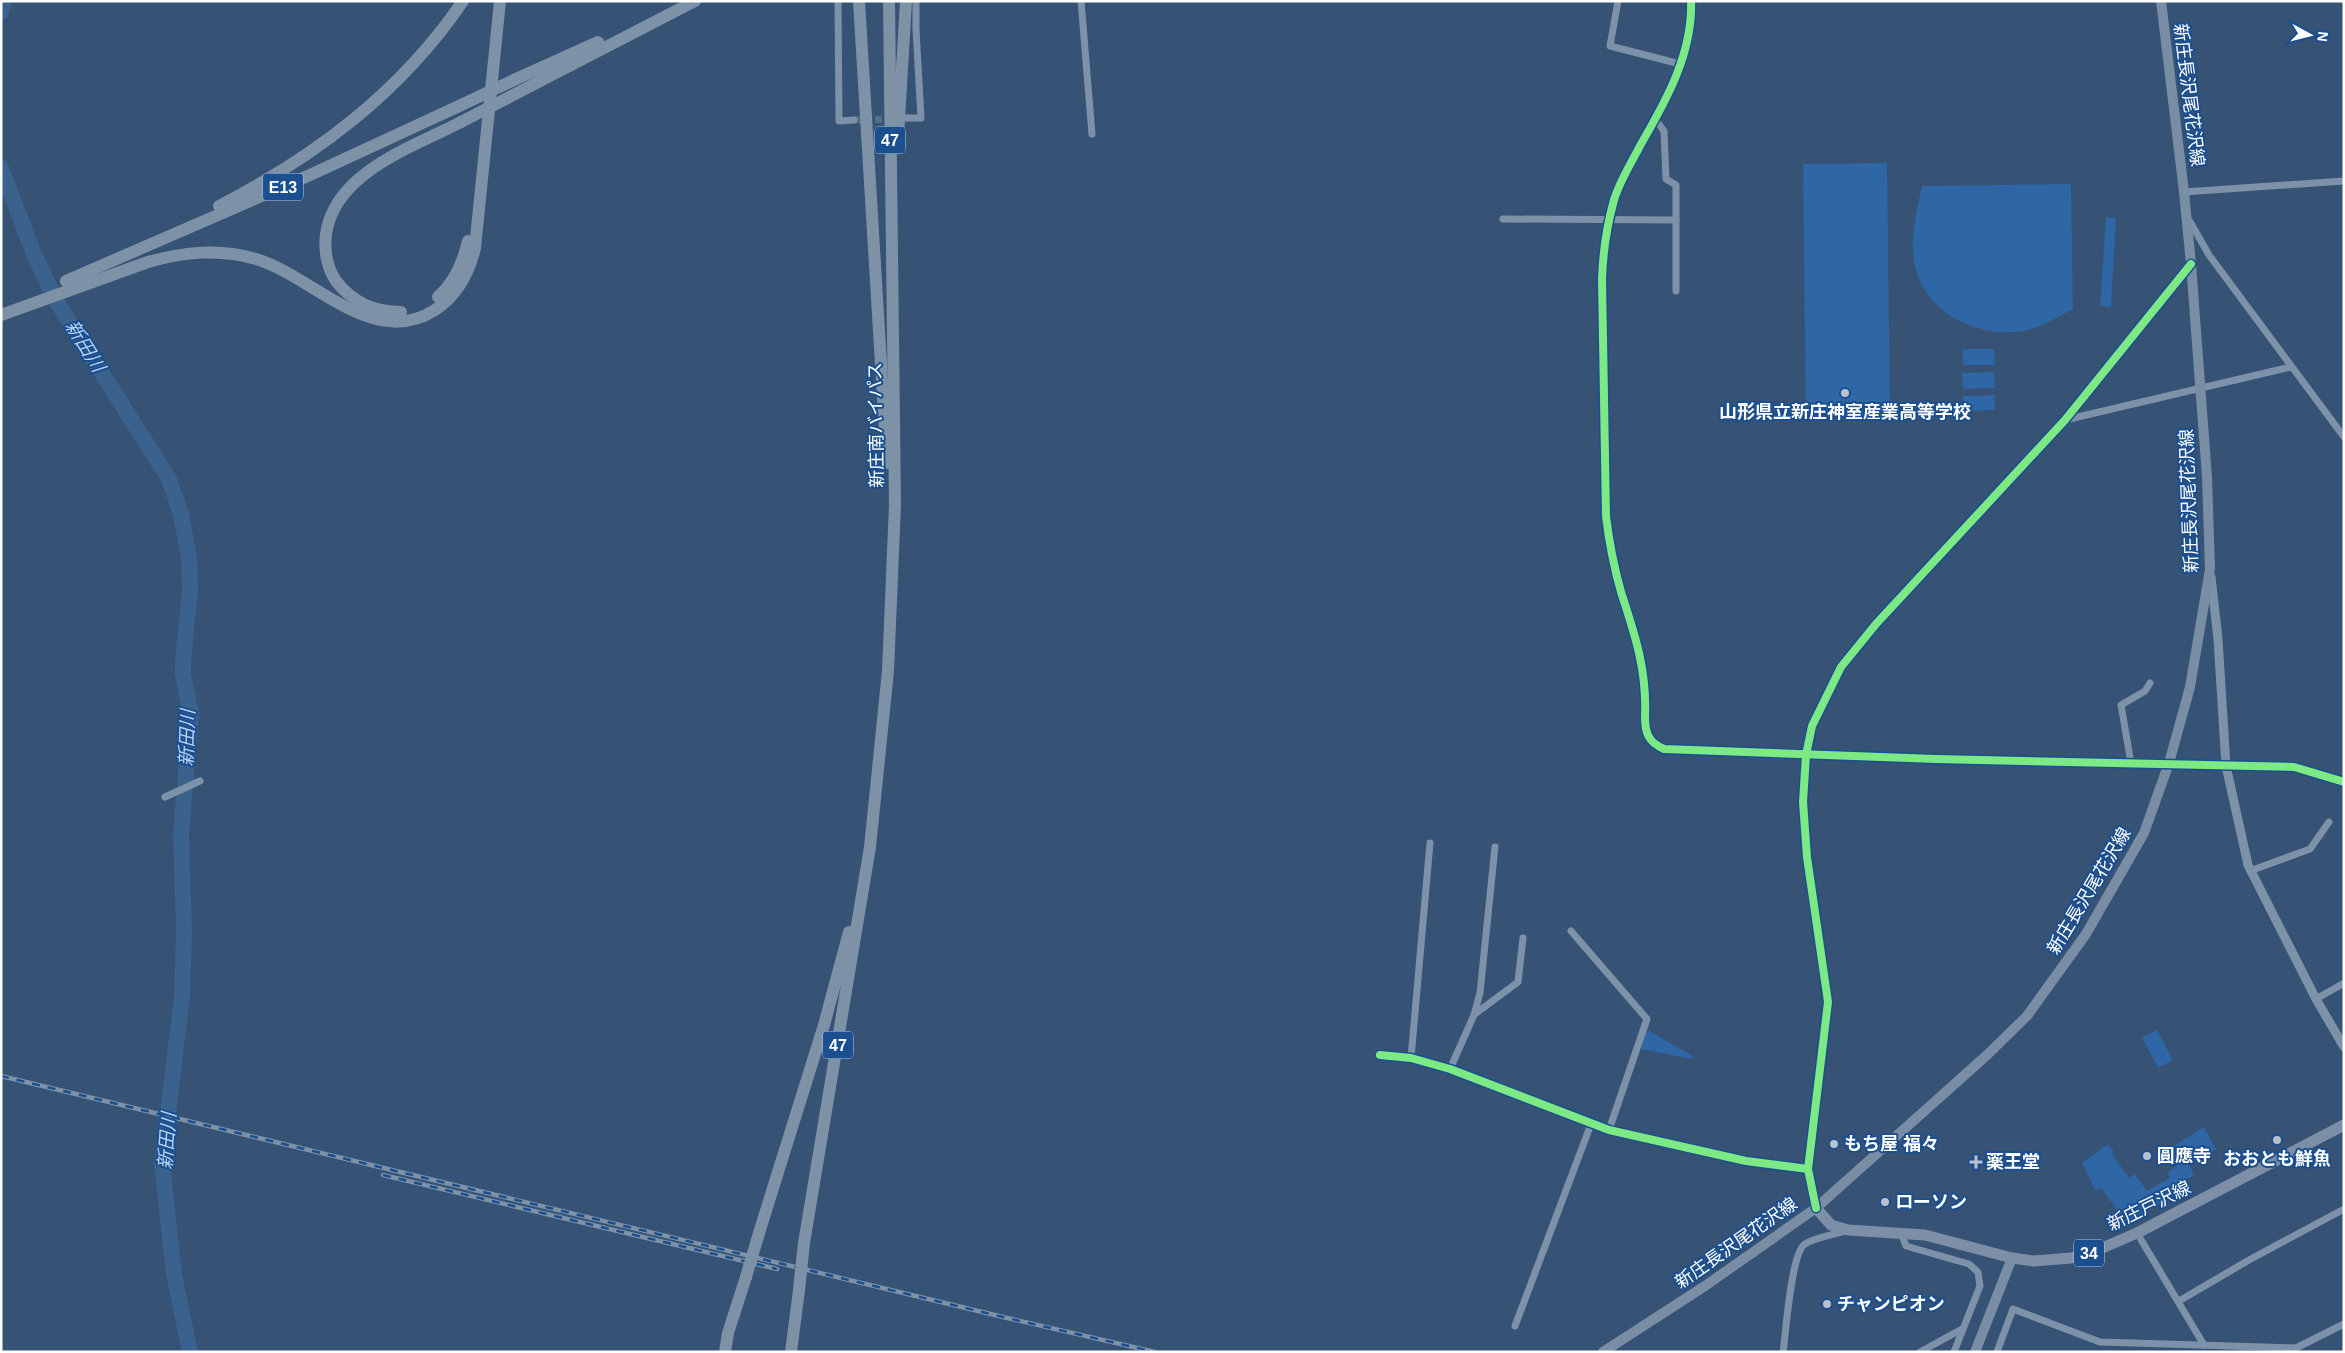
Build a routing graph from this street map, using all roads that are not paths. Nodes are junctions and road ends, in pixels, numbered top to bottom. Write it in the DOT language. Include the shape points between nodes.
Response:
graph roads {
  1 [pos="463,1"];
  2 [pos="492,1"];
  3 [pos="500,1"];
  4 [pos="691,1"];
  5 [pos="695,1"];
  6 [pos="838,1"];
  7 [pos="859,1"];
  8 [pos="889,1"];
  9 [pos="906,1"];
  10 [pos="916,1"];
  11 [pos="1081,1"];
  12 [pos="1618,1"];
  13 [pos="1691,1"];
  14 [pos="2161,1"];
  15 [pos="1680,64"];
  16 [pos="902,118"];
  17 [pos="1655,119"];
  18 [pos="854,120"];
  19 [pos="1092,134"];
  20 [pos="2344,181"];
  21 [pos="2184,192"];
  22 [pos="2185,211"];
  23 [pos="1503,219"];
  24 [pos="1611,219"];
  25 [pos="1676,220"];
  26 [pos="107,263"];
  27 [pos="2191,264"];
  28 [pos="89,276"];
  29 [pos="1676,291"];
  30 [pos="29,300"];
  31 [pos="1,309"];
  32 [pos="1,315"];
  33 [pos="2291,367"];
  34 [pos="2201,389"];
  35 [pos="2065,420"];
  36 [pos="2344,437"];
  37 [pos="892,505"];
  38 [pos="2210,569"];
  39 [pos="2150,683"];
  40 [pos="1806,755"];
  41 [pos="2130,763"];
  42 [pos="2169,763"];
  43 [pos="2226,766"];
  44 [pos="200,781"];
  45 [pos="2344,782"];
  46 [pos="165,797"];
  47 [pos="2329,822"];
  48 [pos="1430,843"];
  49 [pos="868,846"];
  50 [pos="1495,847"];
  51 [pos="2250,870"];
  52 [pos="1571,930"];
  53 [pos="1523,938"];
  54 [pos="2344,983"];
  55 [pos="2316,999"];
  56 [pos="1474,1015"];
  57 [pos="2341,1036"];
  58 [pos="2344,1047"];
  59 [pos="1380,1055"];
  60 [pos="1411,1058"];
  61 [pos="1450,1069"];
  62 [pos="1591,1124"];
  63 [pos="2344,1125"];
  64 [pos="1609,1130"];
  65 [pos="1808,1169"];
  66 [pos="1816,1208"];
  67 [pos="2344,1209"];
  68 [pos="1848,1230"];
  69 [pos="1901,1233"];
  70 [pos="2137,1234"];
  71 [pos="2012,1258"];
  72 [pos="2179,1301"];
  73 [pos="2344,1324"];
  74 [pos="1515,1326"];
  75 [pos="1962,1329"];
  76 [pos="2204,1345"];
  77 [pos="2294,1350"];
  78 [pos="725,1352"];
  79 [pos="791,1352"];
  80 [pos="1603,1352"];
  81 [pos="1783,1352"];
  82 [pos="1920,1352"];
  83 [pos="1954,1352"];
  84 [pos="1975,1352"];
  85 [pos="1997,1352"];
  1 -- 26 [label="highway" via="414,64 376,102 332,138 260,184"];
  2 -- 5 [label="highway, bridge" via="470,224 459,269 440,295 414,310 389,312 365,306 343,290 329,265 325,241 337,204 354,184 373,169 461,122 519,92"];
  3 -- 28 [label="highway" via="475,248 463,281 442,305 417,318 376,319 348,308 269,263 222,252 170,256"];
  4 -- 26 [label="highway, E13, bridge" via="310,175"];
  6 -- 18 [label="street" via="839,121"];
  7 -- 37 [label="highway"];
  8 -- 37 [label="highway, 47"];
  9 -- 37 [label="highway" via="898,142 899,340"];
  10 -- 16 [label="street" via="921,118"];
  11 -- 19 [label="street"];
  12 -- 15 [label="street" via="1610,46"];
  13 -- 15 [label="street" via="1692,11"];
  14 -- 21 [label="main road, 新庄長沢尾花沢線"];
  15 -- 17 [label="street"];
  17 -- 24 [label="street" via="1627,169 1614,200"];
  17 -- 25 [label="street" via="1664,131 1666,179 1676,185"];
  20 -- 21 [label="street"];
  21 -- 22 [label="main road, 新庄長沢尾花沢線"];
  22 -- 27 [label="main road, 新庄長沢尾花沢線"];
  22 -- 33 [label="street" via="2209,255"];
  23 -- 24 [label="street"];
  24 -- 25 [label="street"];
  24 -- 40 [label="street" via="1604,242 1602,279 1606,516 1611,552 1642,658 1648,738 1664,749"];
  25 -- 29 [label="street"];
  26 -- 28 [label="highway, E13"];
  27 -- 34 [label="main road, 新庄長沢尾花沢線"];
  27 -- 35 [label="street"];
  28 -- 30 [label="highway"];
  30 -- 31 [label="highway"];
  30 -- 32 [label="highway"];
  33 -- 34 [label="street"];
  33 -- 36 [label="street"];
  34 -- 35 [label="street"];
  34 -- 38 [label="main road, 新庄長沢尾花沢線"];
  35 -- 40 [label="street" via="1876,624 1842,667 1812,726"];
  37 -- 49 [label="highway, 新庄南バイパス / 47" via="884,672"];
  38 -- 42 [label="main road, 新庄長沢尾花沢線" via="2190,688"];
  38 -- 43 [label="street"];
  39 -- 41 [label="street" via="2145,691 2122,705"];
  40 -- 41 [label="street"];
  40 -- 65 [label="street" via="1803,802 1807,857 1828,1002"];
  41 -- 42 [label="street"];
  42 -- 43 [label="street"];
  42 -- 66 [label="main road, 新庄長沢尾花沢線" via="2144,833 2116,884 2086,934 2027,1016"];
  43 -- 45 [label="street" via="2294,767"];
  43 -- 51 [label="street"];
  44 -- 46 [label="street"];
  47 -- 51 [label="street" via="2310,849"];
  48 -- 60 [label="street"];
  49 -- 78 [label="highway, 47, bridge" via="841,966 728,1333"];
  49 -- 79 [label="highway, 47, bridge" via="804,1243"];
  50 -- 56 [label="street" via="1480,993"];
  51 -- 55 [label="street"];
  52 -- 64 [label="street" via="1647,1019"];
  53 -- 56 [label="street" via="1518,982"];
  54 -- 55 [label="street"];
  55 -- 57 [label="street"];
  56 -- 61 [label="street"];
  57 -- 58 [label="street"];
  59 -- 60 [label="street"];
  60 -- 61 [label="street"];
  61 -- 62 [label="street"];
  62 -- 64 [label="street"];
  62 -- 74 [label="street"];
  63 -- 70 [label="main road, 新庄戸沢線 / 34"];
  64 -- 65 [label="street" via="1746,1161"];
  65 -- 66 [label="street"];
  66 -- 68 [label="main road, 新庄戸沢線 / 34" via="1832,1225"];
  66 -- 80 [label="main road, 新庄長沢尾花沢線"];
  67 -- 72 [label="street"];
  68 -- 69 [label="main road, 新庄戸沢線 / 34"];
  68 -- 81 [label="street" via="1806,1243 1800,1248 1794,1267"];
  69 -- 71 [label="main road, 新庄戸沢線 / 34" via="1945,1239"];
  69 -- 75 [label="street" via="1906,1246 1969,1264 1978,1272 1980,1286"];
  70 -- 71 [label="main road, 新庄戸沢線 / 34" via="2071,1258 2034,1261"];
  70 -- 72 [label="street"];
  71 -- 84 [label="main road"];
  72 -- 76 [label="street"];
  73 -- 77 [label="street"];
  75 -- 82 [label="street"];
  75 -- 83 [label="street"];
  76 -- 77 [label="street"];
  76 -- 85 [label="street" via="2100,1342 2013,1309"];
}
